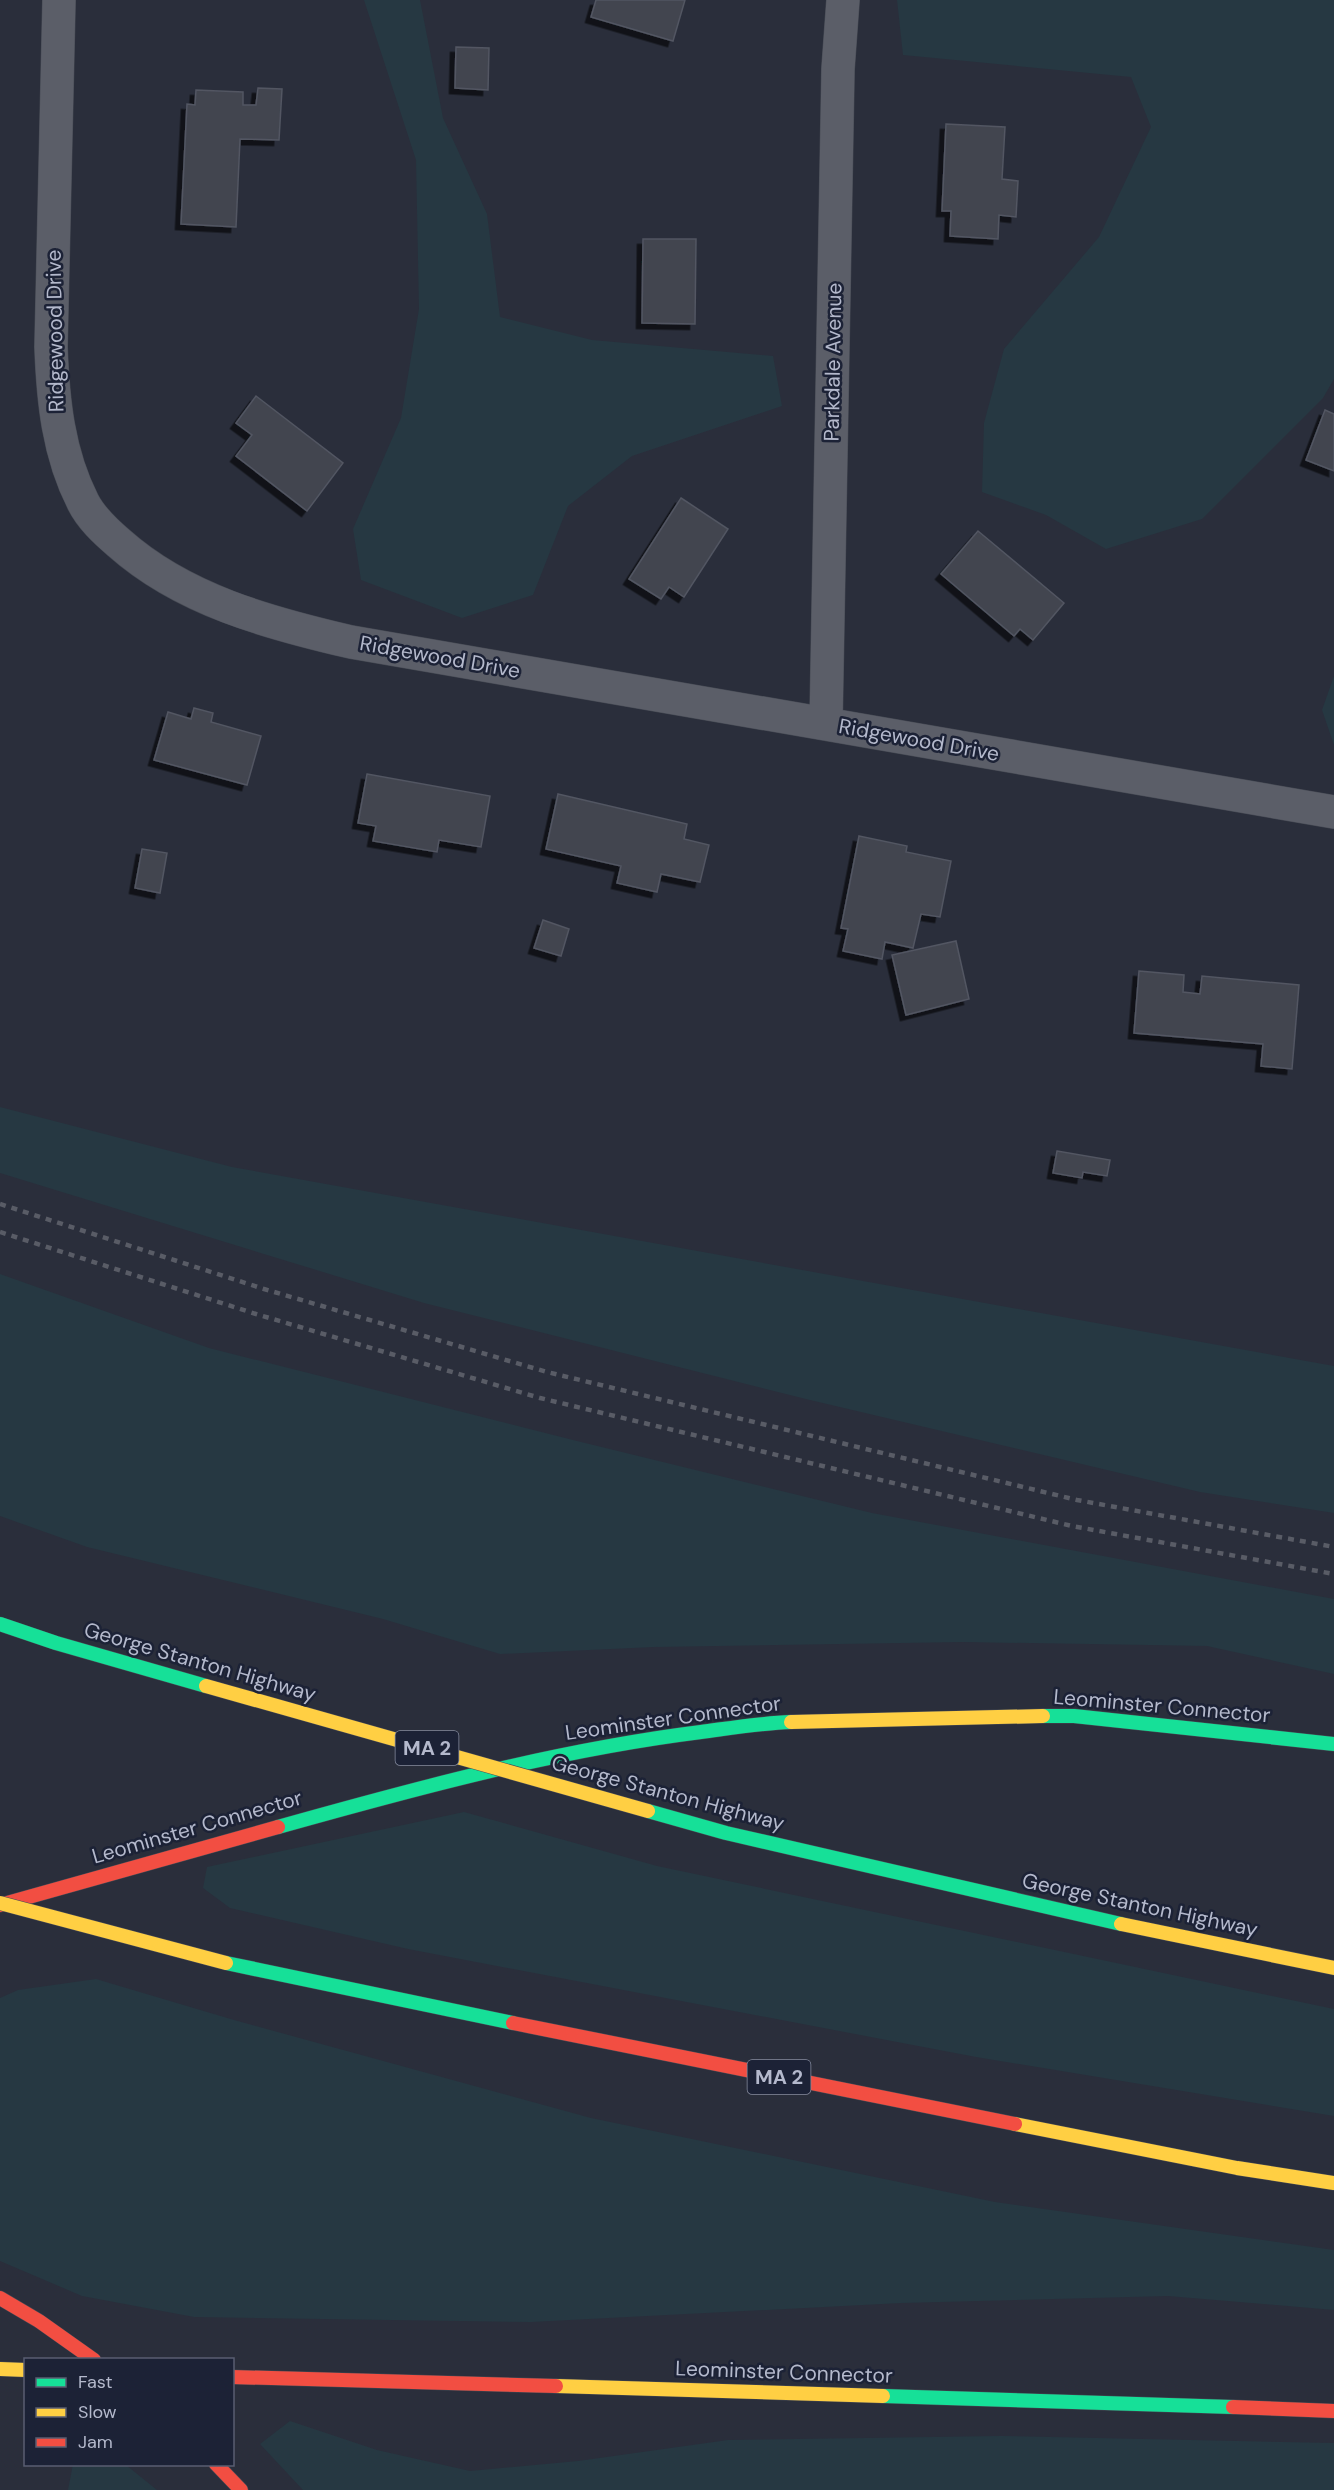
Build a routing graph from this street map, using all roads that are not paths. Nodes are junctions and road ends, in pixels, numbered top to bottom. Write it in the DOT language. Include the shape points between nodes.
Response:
graph roads {
  1 [pos="59,0"];
  2 [pos="843,0"];
  3 [pos="826,724"];
  4 [pos="1334,812"];
  5 [pos="0,1624"];
  6 [pos="1334,1744"];
  7 [pos="0,1904"];
  8 [pos="1334,1968"];
  9 [pos="1334,2183"];
  10 [pos="0,2298"];
  11 [pos="91,2358"];
  12 [pos="0,2368"];
  13 [pos="24,2370"];
  14 [pos="234,2378"];
  15 [pos="1334,2411"];
  16 [pos="218,2466"];
  17 [pos="241,2490"];
  1 -- 3 [label="street, Ridgewood Drive" via="53,391 58,432 69,468 84,503 104,530 160,576 230,607 311,632"];
  2 -- 3 [label="street, Parkdale Avenue" via="837,81"];
  3 -- 4 [label="street, Ridgewood Drive"];
  5 -- 8 [label="main road, George Stanton Highway / MA 2, bridge" via="726,1833 1094,1918"];
  6 -- 7 [label="main road, Leominster Connector" via="1074,1716 774,1723 569,1753 372,1801"];
  7 -- 9 [label="main road, MA 2, bridge" via="226,1963 549,2031"];
  10 -- 11 [label="main road"];
  12 -- 13 [label="main road"];
  14 -- 15 [label="main road, Leominster Connector"];
  16 -- 17 [label="main road"];
}
